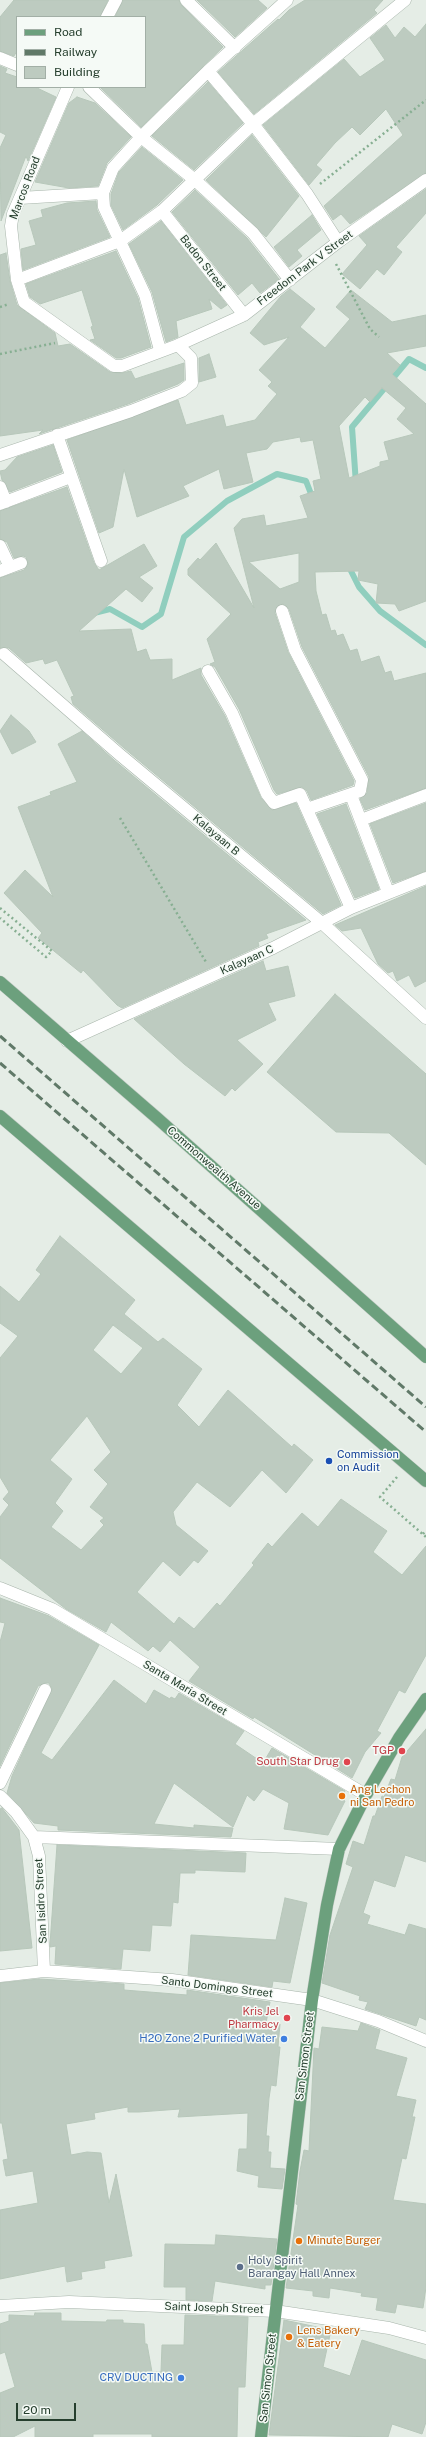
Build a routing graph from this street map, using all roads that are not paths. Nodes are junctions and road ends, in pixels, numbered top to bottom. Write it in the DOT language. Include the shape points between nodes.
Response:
graph roads {
  1 [pos="116,0"];
  2 [pos="186,0"];
  3 [pos="406,0"];
  4 [pos="279,3"];
  5 [pos="108,16"];
  6 [pos="235,48"];
  7 [pos="0,58"];
  8 [pos="16,65"];
  9 [pos="208,71"];
  10 [pos="68,88"];
  11 [pos="90,88"];
  12 [pos="253,124"];
  13 [pos="141,137"];
  14 [pos="195,180"];
  15 [pos="426,180"];
  16 [pos="103,193"];
  17 [pos="20,198"];
  18 [pos="162,211"];
  19 [pos="120,241"];
  20 [pos="338,242"];
  21 [pos="17,280"];
  22 [pos="290,280"];
  23 [pos="244,314"];
  24 [pos="178,345"];
  25 [pos="160,350"];
  26 [pos="57,435"];
  27 [pos="0,455"];
  28 [pos="71,477"];
  29 [pos="0,487"];
  30 [pos="3,503"];
  31 [pos="0,546"];
  32 [pos="101,562"];
  33 [pos="21,563"];
  34 [pos="5,569"];
  35 [pos="282,611"];
  36 [pos="4,654"];
  37 [pos="208,671"];
  38 [pos="351,795"];
  39 [pos="426,796"];
  40 [pos="307,809"];
  41 [pos="361,820"];
  42 [pos="426,878"];
  43 [pos="388,892"];
  44 [pos="351,908"];
  45 [pos="322,923"];
  46 [pos="0,982"];
  47 [pos="426,1018"];
  48 [pos="67,1041"];
  49 [pos="0,1116"];
  50 [pos="426,1357"];
  51 [pos="426,1481"];
  52 [pos="0,1588"];
  53 [pos="46,1690"];
  54 [pos="426,1699"];
  55 [pos="0,1783"];
  56 [pos="366,1795"];
  57 [pos="0,1796"];
  58 [pos="34,1837"];
  59 [pos="339,1849"];
  60 [pos="44,1971"];
  61 [pos="0,1976"];
  62 [pos="312,2000"];
  63 [pos="426,2041"];
  64 [pos="0,2306"];
  65 [pos="275,2311"];
  66 [pos="426,2338"];
  67 [pos="261,2437"];
  1 -- 5 [label="street"];
  2 -- 6 [label="street"];
  3 -- 12 [label="street"];
  4 -- 6 [label="street"];
  6 -- 9 [label="street"];
  7 -- 8 [label="street"];
  9 -- 12 [label="street"];
  9 -- 13 [label="street"];
  10 -- 17 [label="street, Marcos Road"];
  11 -- 13 [label="street"];
  12 -- 14 [label="street"];
  12 -- 20 [label="street" via="307,194"];
  13 -- 14 [label="street"];
  13 -- 16 [label="street" via="113,168"];
  14 -- 18 [label="street"];
  14 -- 22 [label="street" via="253,232"];
  15 -- 20 [label="street, Freedom Park V Street"];
  16 -- 17 [label="street"];
  16 -- 19 [label="street" via="104,207"];
  17 -- 21 [label="street, Marcos Road" via="11,226"];
  18 -- 19 [label="street"];
  18 -- 23 [label="street, Badon Street"];
  19 -- 21 [label="street"];
  19 -- 25 [label="street" via="140,282"];
  20 -- 22 [label="street, Freedom Park V Street"];
  21 -- 25 [label="street, Marcos Road" via="24,302 114,366 122,366"];
  22 -- 23 [label="street, Freedom Park V Street"];
  23 -- 24 [label="street, Freedom Park V Street"];
  24 -- 25 [label="street, Freedom Park V Street"];
  24 -- 26 [label="street" via="191,358 192,382 187,387 131,411"];
  26 -- 27 [label="street"];
  26 -- 28 [label="street"];
  28 -- 30 [label="street"];
  28 -- 32 [label="street"];
  29 -- 30 [label="street"];
  31 -- 34 [label="street"];
  33 -- 34 [label="street"];
  35 -- 38 [label="street" via="295,650 362,780 360,791"];
  36 -- 45 [label="street, Kalayaan B" via="119,754"];
  37 -- 40 [label="street" via="232,713 267,794 274,803 300,794"];
  38 -- 40 [label="street"];
  38 -- 41 [label="street"];
  39 -- 41 [label="street"];
  40 -- 44 [label="street"];
  41 -- 43 [label="street"];
  42 -- 43 [label="street, Kalayaan C"];
  43 -- 44 [label="street, Kalayaan C"];
  44 -- 45 [label="street, Kalayaan C"];
  45 -- 47 [label="street, Kalayaan B"];
  45 -- 48 [label="street, Kalayaan C"];
  46 -- 48 [label="main road, Commonwealth Avenue"];
  48 -- 50 [label="main road, Commonwealth Avenue"];
  49 -- 51 [label="main road"];
  52 -- 56 [label="street, Santa Maria Street" via="52,1608"];
  53 -- 55 [label="street"];
  54 -- 56 [label="main road, San Simon Street" via="399,1738"];
  56 -- 59 [label="main road, San Simon Street"];
  57 -- 58 [label="street, San Isidro Street" via="16,1812"];
  58 -- 59 [label="street"];
  58 -- 60 [label="street, San Isidro Street" via="39,1856"];
  59 -- 62 [label="main road, San Simon Street"];
  60 -- 61 [label="street, Santo Domingo Street"];
  60 -- 62 [label="street, Santo Domingo Street" via="172,1980"];
  62 -- 63 [label="street, Santo Domingo Street" via="378,2021"];
  62 -- 65 [label="main road, San Simon Street"];
  64 -- 65 [label="street, Saint Joseph Street" via="69,2302"];
  65 -- 66 [label="street, Saint Joseph Street" via="389,2328"];
  65 -- 67 [label="main road, San Simon Street"];
}
